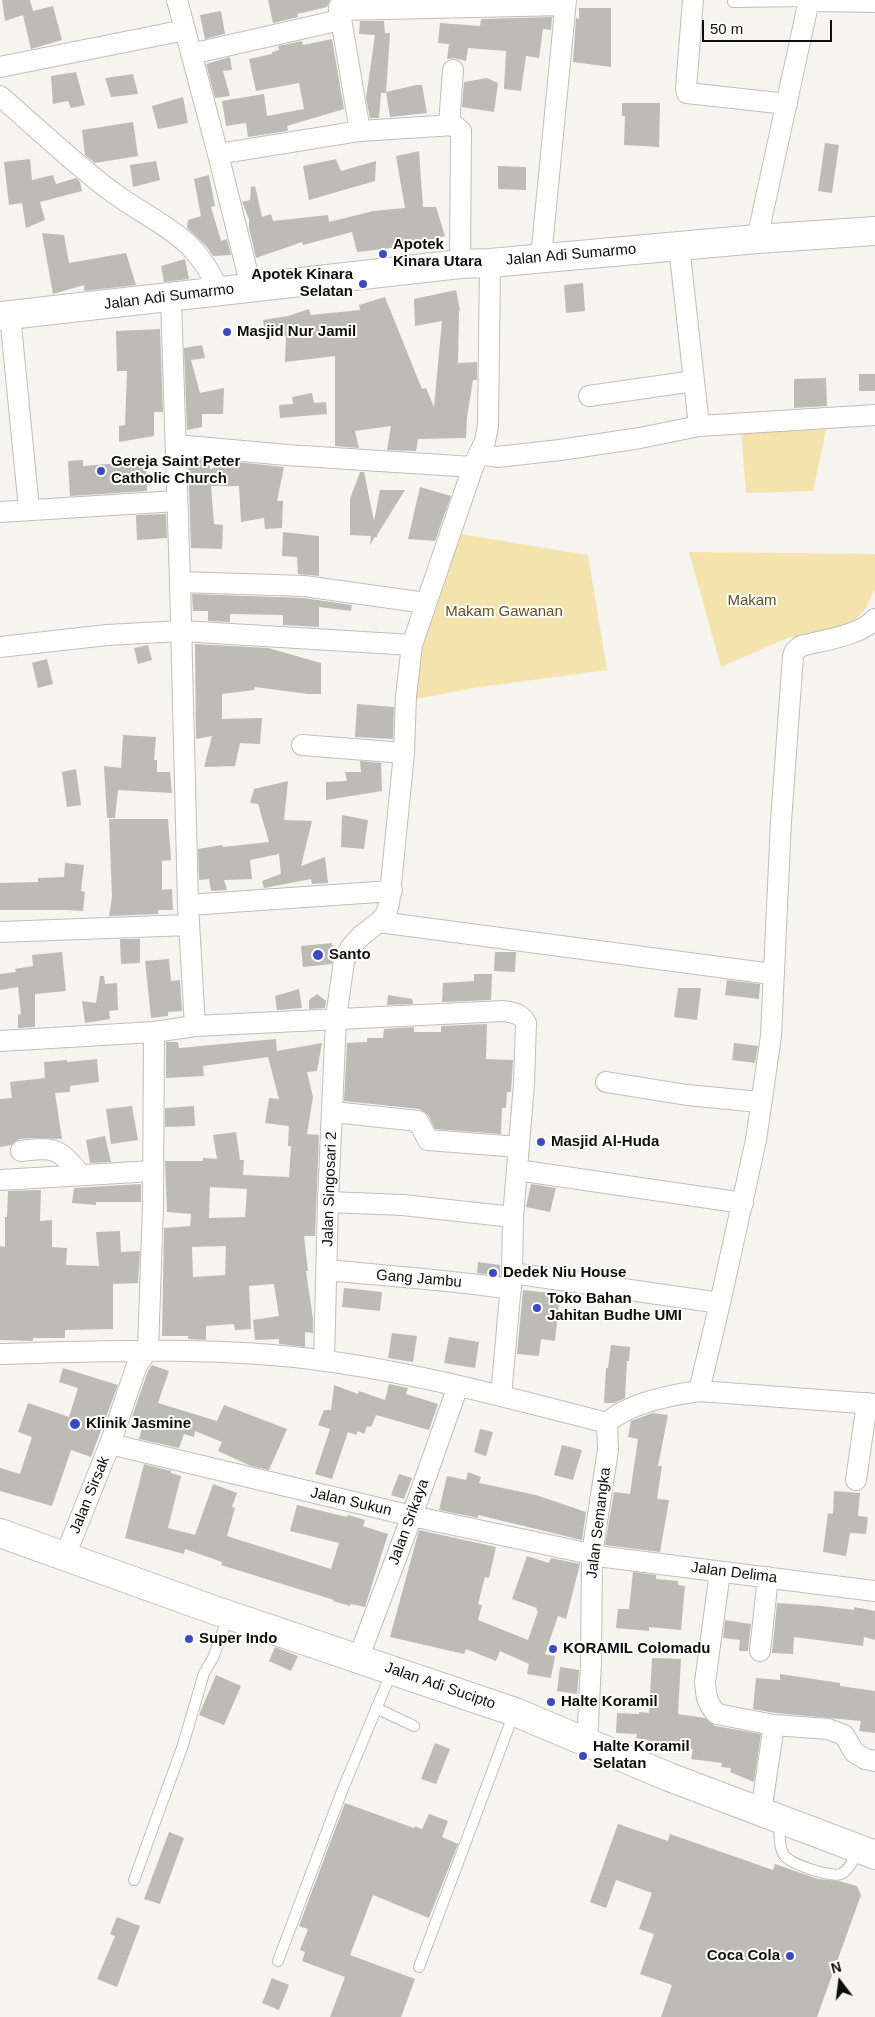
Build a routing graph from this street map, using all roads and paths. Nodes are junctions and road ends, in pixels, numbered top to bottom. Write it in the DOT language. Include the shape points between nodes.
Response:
graph roads {
  1 [pos="177,0"];
  2 [pos="693,0"];
  3 [pos="808,0"];
  4 [pos="733,2"];
  5 [pos="875,2"];
  6 [pos="566,3"];
  7 [pos="339,10"];
  8 [pos="185,30"];
  9 [pos="191,54"];
  10 [pos="0,67"];
  11 [pos="453,70"];
  12 [pos="0,96"];
  13 [pos="787,104"];
  14 [pos="449,125"];
  15 [pos="360,131"];
  16 [pos="218,154"];
  17 [pos="875,231"];
  18 [pos="757,239"];
  19 [pos="679,246"];
  20 [pos="541,258"];
  21 [pos="490,263"];
  22 [pos="460,264"];
  23 [pos="251,287"];
  24 [pos="219,292"];
  25 [pos="171,298"];
  26 [pos="5,315"];
  27 [pos="694,381"];
  28 [pos="589,396"];
  29 [pos="875,414"];
  30 [pos="699,426"];
  31 [pos="176,445"];
  32 [pos="476,461"];
  33 [pos="177,501"];
  34 [pos="29,509"];
  35 [pos="0,512"];
  36 [pos="180,582"];
  37 [pos="426,603"];
  38 [pos="875,619"];
  39 [pos="182,631"];
  40 [pos="412,645"];
  41 [pos="0,647"];
  42 [pos="302,745"];
  43 [pos="404,753"];
  44 [pos="392,891"];
  45 [pos="188,915"];
  46 [pos="379,922"];
  47 [pos="0,932"];
  48 [pos="772,974"];
  49 [pos="336,1018"];
  50 [pos="195,1026"];
  51 [pos="154,1032"];
  52 [pos="0,1041"];
  53 [pos="606,1082"];
  54 [pos="760,1102"];
  55 [pos="333,1112"];
  56 [pos="519,1147"];
  57 [pos="21,1151"];
  58 [pos="517,1170"];
  59 [pos="153,1171"];
  60 [pos="81,1175"];
  61 [pos="0,1180"];
  62 [pos="328,1202"];
  63 [pos="743,1202"];
  64 [pos="513,1217"];
  65 [pos="327,1270"];
  66 [pos="511,1281"];
  67 [pos="720,1303"];
  68 [pos="148,1350"];
  69 [pos="0,1354"];
  70 [pos="324,1361"];
  71 [pos="458,1386"];
  72 [pos="698,1391"];
  73 [pos="501,1396"];
  74 [pos="871,1403"];
  75 [pos="607,1423"];
  76 [pos="110,1444"];
  77 [pos="856,1480"];
  78 [pos="412,1516"];
  79 [pos="0,1533"];
  80 [pos="592,1554"];
  81 [pos="65,1556"];
  82 [pos="720,1572"];
  83 [pos="768,1577"];
  84 [pos="875,1591"];
  85 [pos="230,1615"];
  86 [pos="760,1651"];
  87 [pos="358,1658"];
  88 [pos="392,1670"];
  89 [pos="376,1708"];
  90 [pos="515,1712"];
  91 [pos="774,1725"];
  92 [pos="414,1726"];
  93 [pos="587,1744"];
  94 [pos="875,1761"];
  95 [pos="770,1815"];
  96 [pos="867,1852"];
  97 [pos="134,1880"];
  98 [pos="278,1962"];
  99 [pos="419,1967"];
  1 -- 8 [label="street"];
  2 -- 13 [label="street" via="686,91"];
  3 -- 4 [label="lane"];
  3 -- 5 [label="street"];
  3 -- 13 [label="street"];
  6 -- 7 [label="street"];
  6 -- 20 [label="street"];
  7 -- 9 [label="street"];
  7 -- 15 [label="street"];
  8 -- 9 [label="street"];
  8 -- 10 [label="street"];
  9 -- 16 [label="street"];
  11 -- 14 [label="street"];
  12 -- 24 [label="street" via="107,189 175,232 201,256"];
  13 -- 18 [label="street"];
  14 -- 15 [label="street"];
  14 -- 22 [label="street" via="458,126 461,131"];
  15 -- 16 [label="street"];
  16 -- 23 [label="street"];
  17 -- 18 [label="main road, Jalan Adi Sumarmo"];
  18 -- 19 [label="main road, Jalan Adi Sumarmo"];
  19 -- 20 [label="main road, Jalan Adi Sumarmo"];
  19 -- 27 [label="street"];
  20 -- 21 [label="main road, Jalan Adi Sumarmo"];
  21 -- 22 [label="main road, Jalan Adi Sumarmo"];
  21 -- 32 [label="street" via="488,426"];
  22 -- 23 [label="main road, Jalan Adi Sumarmo"];
  23 -- 24 [label="main road, Jalan Adi Sumarmo"];
  24 -- 25 [label="main road, Jalan Adi Sumarmo"];
  25 -- 26 [label="main road, Jalan Adi Sumarmo"];
  25 -- 31 [label="street"];
  26 -- 34 [label="street"];
  27 -- 28 [label="street"];
  27 -- 30 [label="street"];
  29 -- 30 [label="street"];
  30 -- 32 [label="street" via="640,438"];
  31 -- 32 [label="street" via="287,454"];
  31 -- 33 [label="street"];
  32 -- 37 [label="street"];
  33 -- 34 [label="street"];
  33 -- 36 [label="street"];
  34 -- 35 [label="street"];
  36 -- 37 [label="street" via="304,586"];
  36 -- 39 [label="street"];
  37 -- 40 [label="street"];
  38 -- 48 [label="street" via="857,631 801,646 793,656"];
  39 -- 40 [label="street"];
  39 -- 41 [label="street" via="107,635"];
  39 -- 45 [label="street"];
  40 -- 43 [label="street"];
  42 -- 43 [label="street"];
  43 -- 44 [label="street"];
  44 -- 45 [label="street"];
  44 -- 46 [label="street" via="386,914"];
  45 -- 47 [label="street"];
  45 -- 50 [label="street"];
  46 -- 48 [label="street"];
  46 -- 49 [label="street, Jalan Singosari 2" via="360,936 344,961"];
  48 -- 54 [label="street" via="771,1036"];
  49 -- 50 [label="street"];
  49 -- 55 [label="street, Jalan Singosari 2"];
  49 -- 56 [label="street" via="504,1011 518,1014 526,1023"];
  50 -- 51 [label="street"];
  51 -- 52 [label="street"];
  51 -- 59 [label="street"];
  53 -- 54 [label="street"];
  54 -- 63 [label="street"];
  55 -- 56 [label="street" via="418,1121 428,1140"];
  55 -- 62 [label="street, Jalan Singosari 2"];
  56 -- 58 [label="street"];
  57 -- 60 [label="street" via="57,1151"];
  58 -- 63 [label="street"];
  58 -- 64 [label="street"];
  59 -- 60 [label="street"];
  59 -- 68 [label="street"];
  60 -- 61 [label="street"];
  62 -- 64 [label="street" via="403,1205"];
  62 -- 65 [label="street, Jalan Singosari 2"];
  63 -- 67 [label="street"];
  64 -- 66 [label="street"];
  65 -- 66 [label="street, Gang Jambu" via="425,1280"];
  65 -- 70 [label="street, Jalan Singosari 2"];
  66 -- 67 [label="street, Gang Jambu" via="614,1286"];
  66 -- 73 [label="street"];
  67 -- 72 [label="street"];
  68 -- 69 [label="street"];
  68 -- 70 [label="street" via="253,1354"];
  68 -- 76 [label="street, Jalan Sirsak" via="137,1365"];
  70 -- 71 [label="street"];
  71 -- 73 [label="street"];
  71 -- 78 [label="street, Jalan Srikaya"];
  72 -- 74 [label="street"];
  72 -- 75 [label="street" via="635,1407 614,1416"];
  73 -- 75 [label="street"];
  74 -- 77 [label="street"];
  75 -- 80 [label="street, Jalan Semangka" via="608,1450"];
  76 -- 78 [label="street, Jalan Sukun"];
  76 -- 81 [label="street, Jalan Sirsak"];
  78 -- 80 [label="street, Jalan Sukun"];
  78 -- 87 [label="street, Jalan Srikaya"];
  79 -- 81 [label="main road, Jalan Adi Sucipto"];
  80 -- 82 [label="street, Jalan Delima"];
  80 -- 93 [label="street, Jalan Semangka"];
  81 -- 85 [label="main road, Jalan Adi Sucipto"];
  82 -- 83 [label="street, Jalan Delima"];
  82 -- 91 [label="street" via="705,1682 706,1699 717,1714"];
  83 -- 84 [label="street, Jalan Delima"];
  83 -- 86 [label="street"];
  85 -- 87 [label="main road, Jalan Adi Sucipto"];
  85 -- 97 [label="lane" via="204,1673 183,1745"];
  87 -- 88 [label="main road, Jalan Adi Sucipto"];
  88 -- 89 [label="lane"];
  88 -- 90 [label="main road, Jalan Adi Sucipto"];
  89 -- 92 [label="lane"];
  89 -- 98 [label="lane"];
  90 -- 93 [label="main road, Jalan Adi Sucipto"];
  90 -- 99 [label="lane"];
  91 -- 94 [label="street" via="828,1729 844,1736 854,1752"];
  91 -- 95 [label="street"];
  93 -- 95 [label="main road, Jalan Adi Sucipto"];
  95 -- 96 [label="main road, Jalan Adi Sucipto"];
  95 -- 96 [label="lane" via="784,1856 790,1861 834,1876 848,1870"];
}
